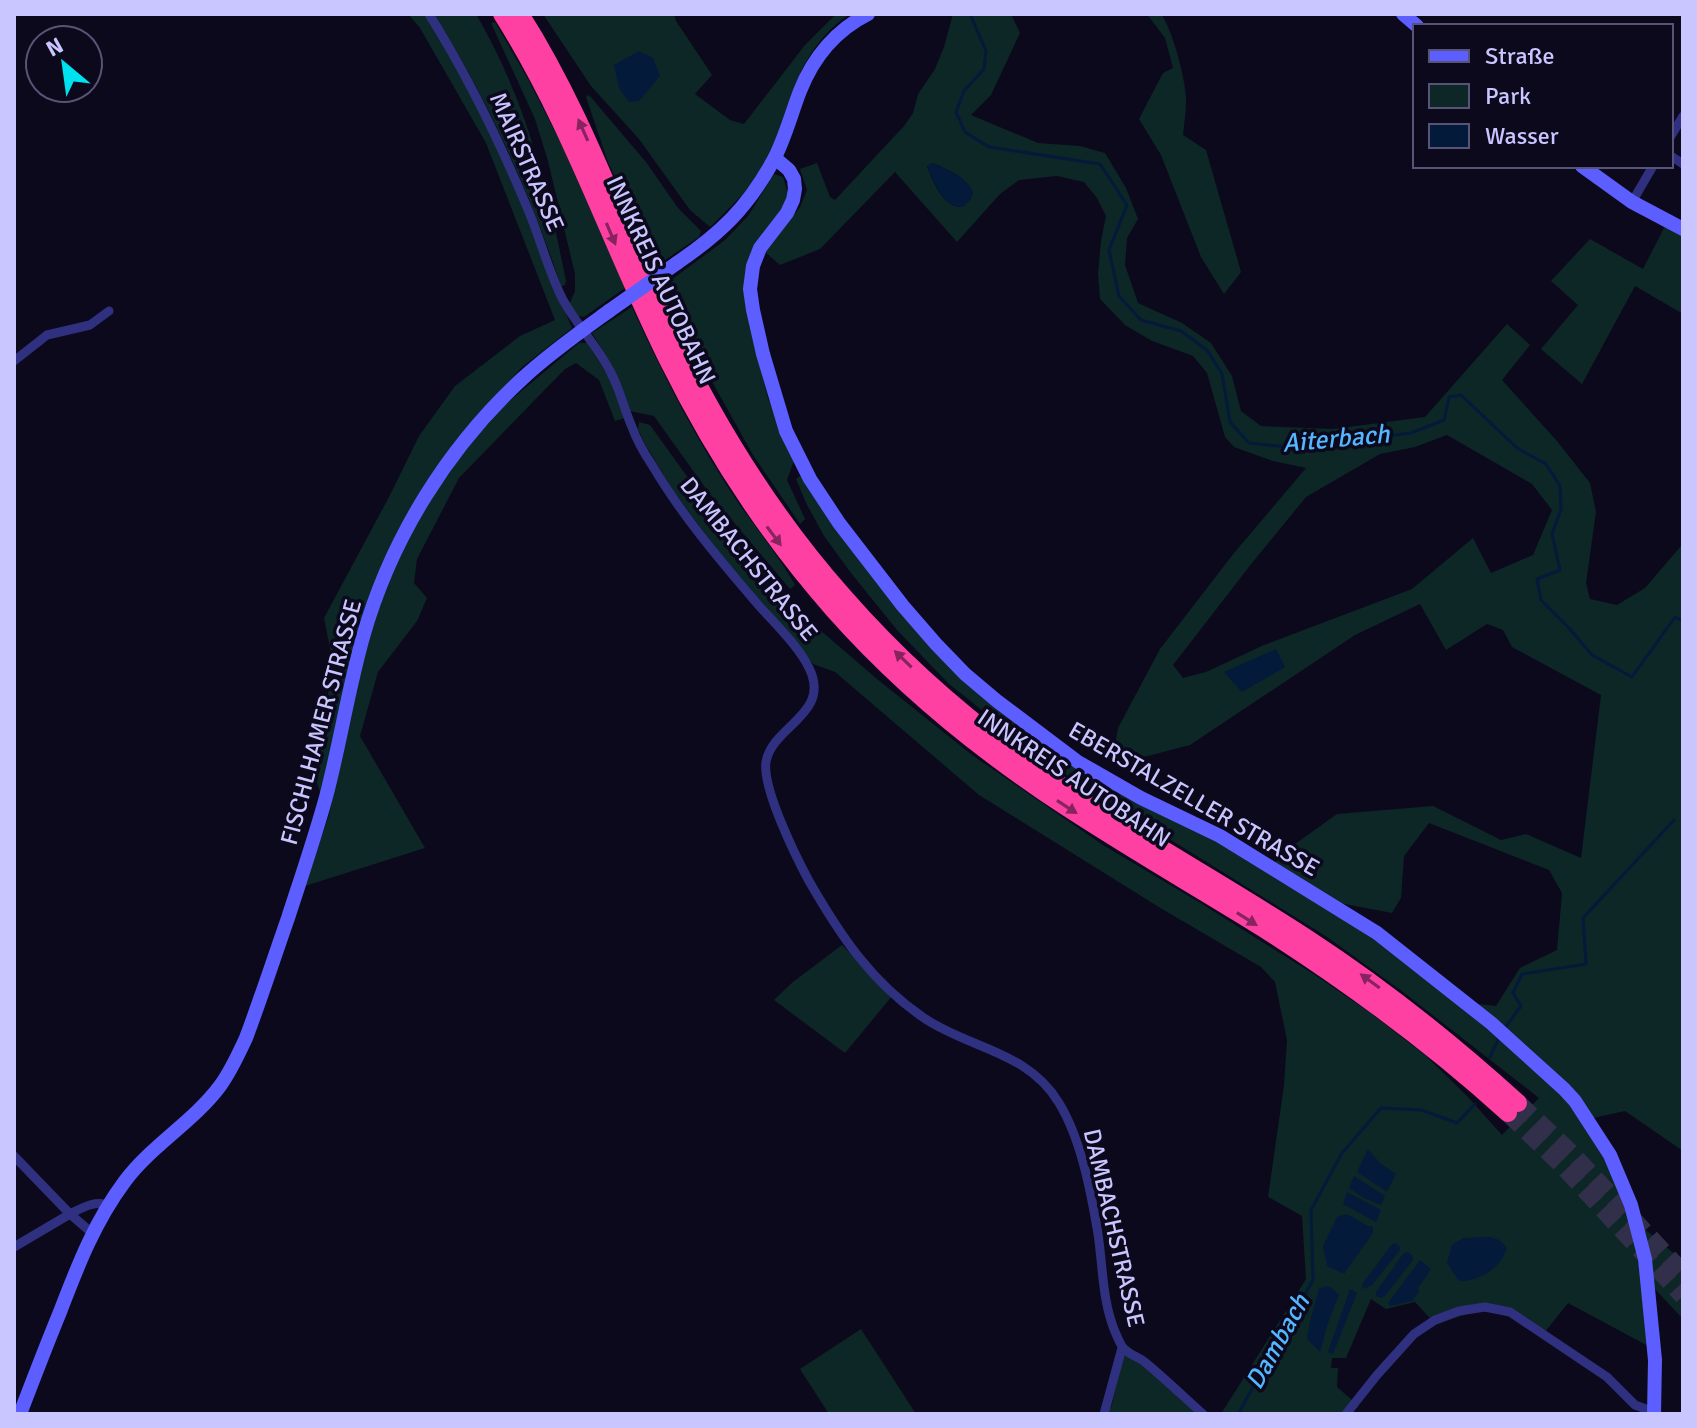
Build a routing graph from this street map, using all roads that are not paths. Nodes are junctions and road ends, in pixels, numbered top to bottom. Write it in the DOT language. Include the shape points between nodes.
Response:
graph roads {
  1 [pos="429,14"];
  2 [pos="502,14"];
  3 [pos="520,14"];
  4 [pos="868,14"];
  5 [pos="775,158"];
  6 [pos="1585,168"];
  7 [pos="1652,168"];
  8 [pos="1632,202"];
  9 [pos="1683,229"];
  10 [pos="109,311"];
  11 [pos="582,330"];
  12 [pos="14,361"];
  13 [pos="14,1156"];
  14 [pos="108,1205"];
  15 [pos="70,1214"];
  16 [pos="92,1233"];
  17 [pos="14,1247"];
  18 [pos="1122,1348"];
  19 [pos="1654,1413"];
  20 [pos="20,1414"];
  21 [pos="1104,1414"];
  22 [pos="1203,1414"];
  23 [pos="1346,1414"];
  1 -- 11 [label="street, MAIRSTRASSE" via="503,149 561,297"];
  2 -- 3 [label="highway, INNKREIS AUTOBAHN, one-way" via="551,99 669,361 717,450 774,536 833,609 892,670 1006,766 1341,980 1513,1108 1444,1038 1357,972 1013,752 909,665 822,573 718,422 666,320 575,113"];
  4 -- 5 [label="street, FISCHLHAMER STRASSE" via="835,37 815,61"];
  5 -- 11 [label="street, FISCHLHAMER STRASSE, bridge" via="737,214 706,243"];
  5 -- 19 [label="street, EBERSTALZELLER STRASSE" via="794,179 793,200 760,248 750,289 786,431 839,523 903,606 997,701 1078,762 1220,836 1377,933 1516,1044 1575,1101 1610,1155 1645,1259 1655,1360"];
  6 -- 8 [label="street"];
  7 -- 8 [label="street"];
  8 -- 9 [label="street"];
  10 -- 12 [label="street" via="90,325 47,335"];
  11 -- 14 [label="street, FISCHLHAMER STRASSE" via="479,423 412,520 371,612 319,821 246,1038 219,1087 142,1162"];
  11 -- 18 [label="street, DAMBACHSTRASSE" via="610,371 634,432 666,487 809,667 811,702 771,749 766,774 806,876 835,924 864,964 914,1011 1028,1068 1065,1113 1089,1190 1108,1313"];
  13 -- 15 [label="street"];
  14 -- 15 [label="street" via="87,1205"];
  14 -- 16 [label="street, FISCHLHAMER STRASSE"];
  15 -- 16 [label="street"];
  15 -- 17 [label="street"];
  16 -- 20 [label="street, FISCHLHAMER STRASSE"];
  18 -- 21 [label="street, DAMBACHSTRASSE"];
  18 -- 22 [label="street, DAMBACHSTRASSE"];
  19 -- 23 [label="street" via="1635,1405 1607,1377 1510,1312 1485,1307 1435,1320 1414,1334"];
}
